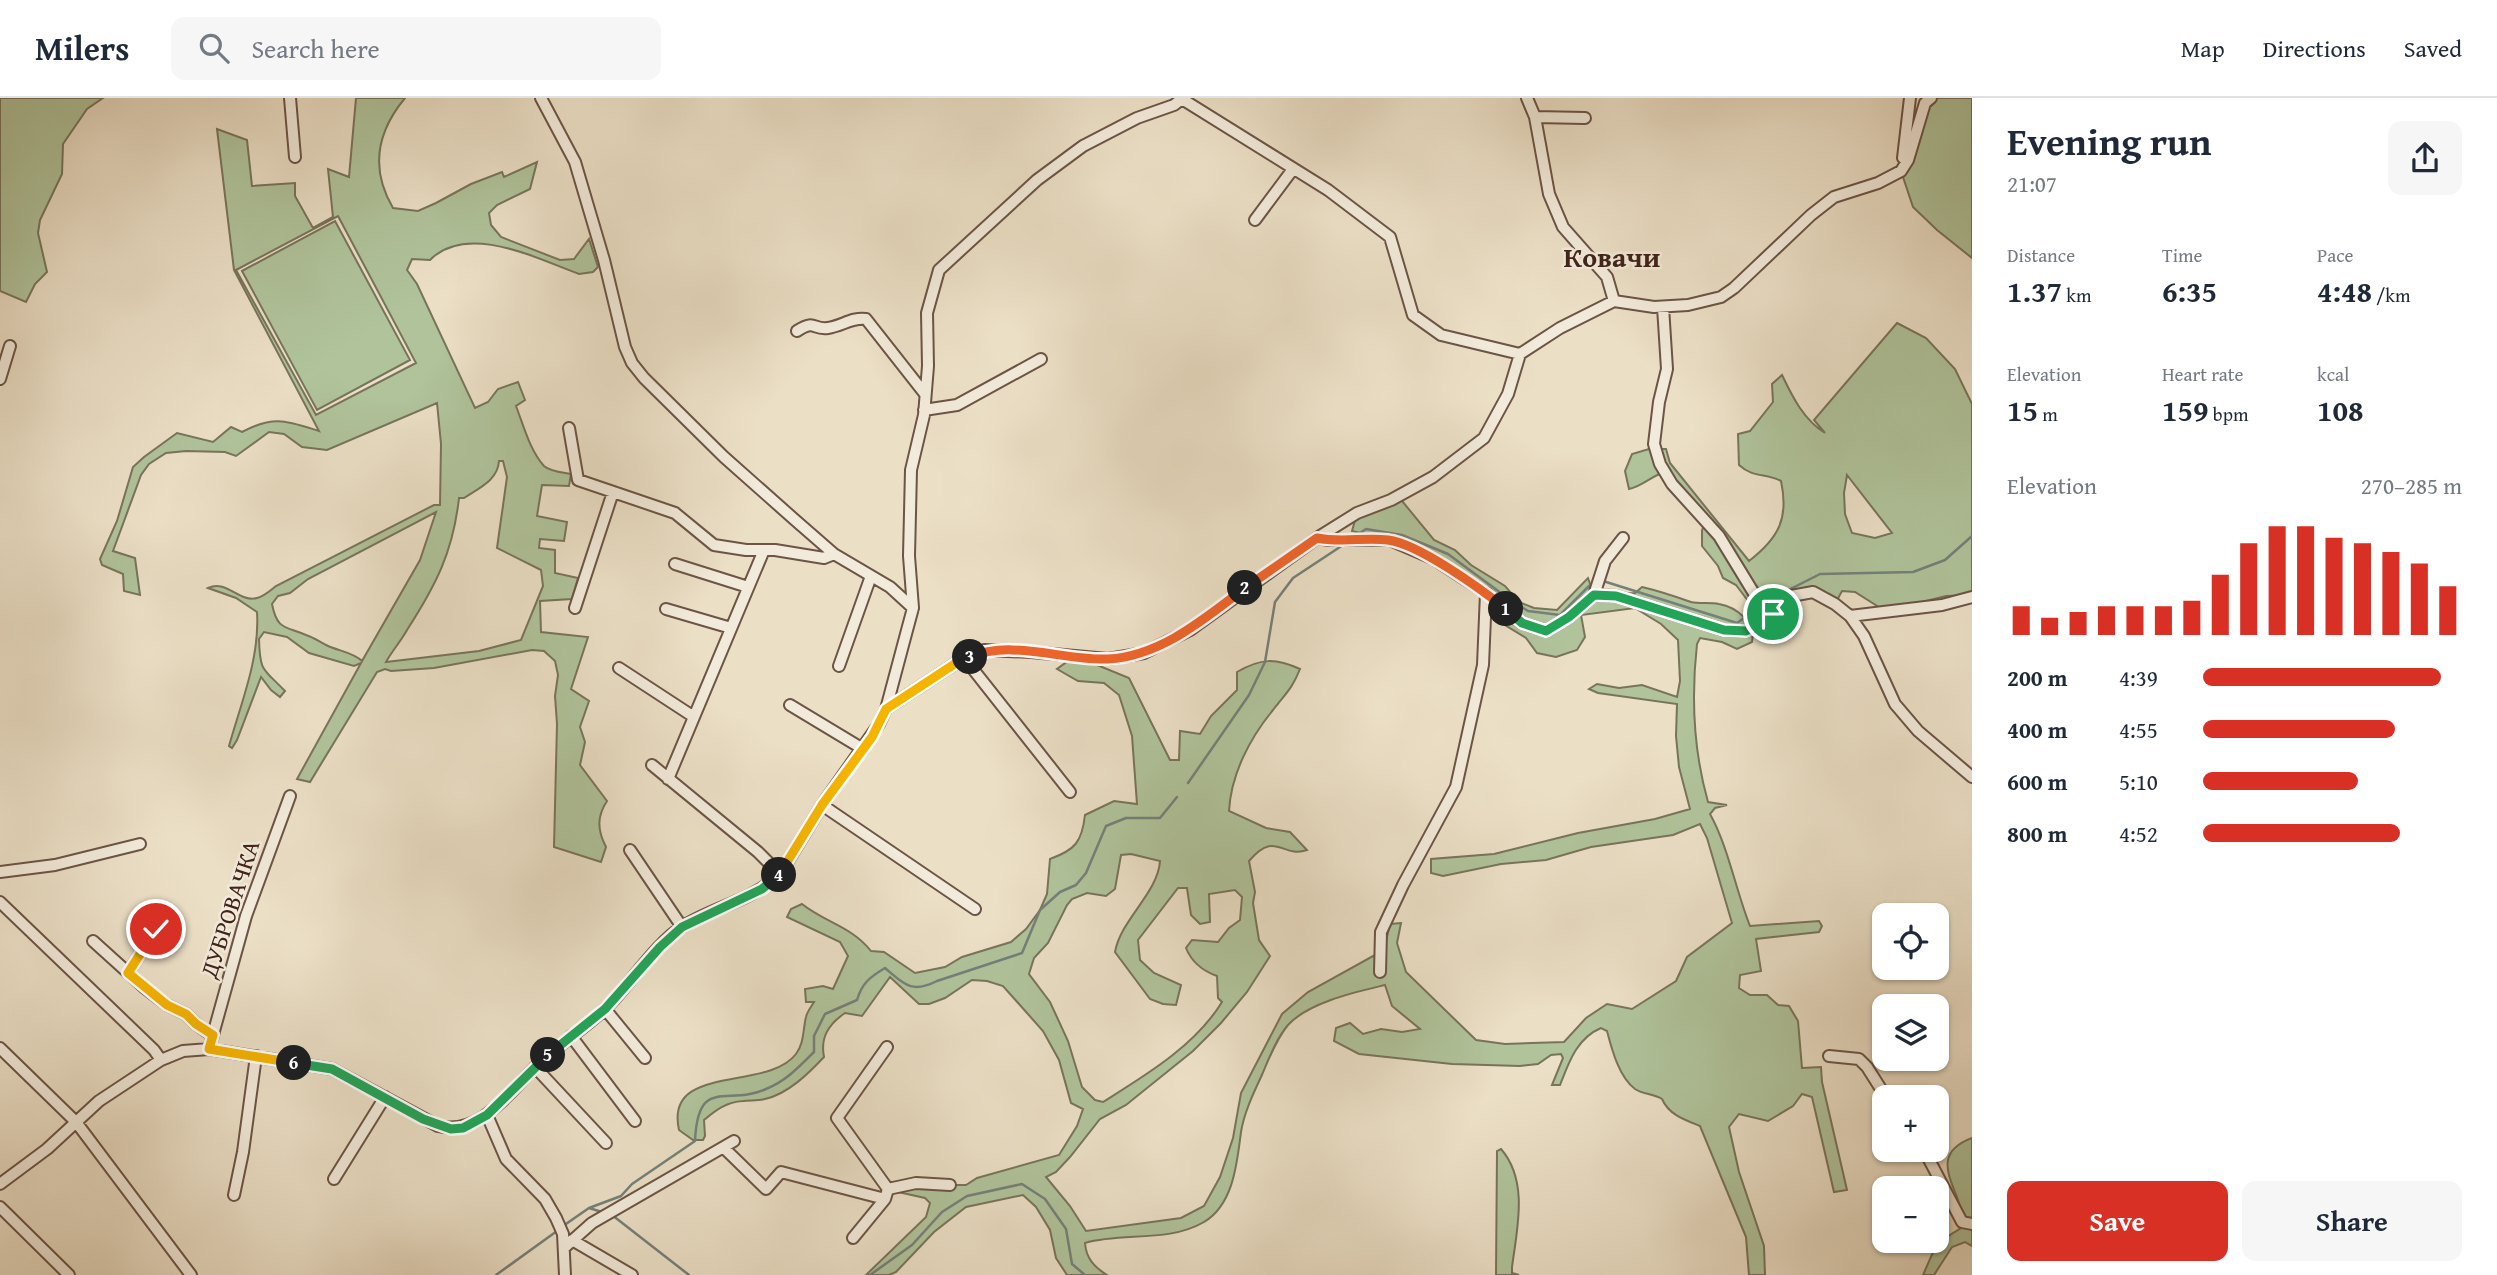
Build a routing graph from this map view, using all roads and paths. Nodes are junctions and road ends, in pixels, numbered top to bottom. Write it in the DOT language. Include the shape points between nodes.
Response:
graph roads {
  1 [pos="290,98"];
  2 [pos="541,98"];
  3 [pos="1527,98"];
  4 [pos="1910,98"];
  5 [pos="1931,98"];
  6 [pos="1183,99"];
  7 [pos="1535,117"];
  8 [pos="1585,118"];
  9 [pos="295,158"];
  10 [pos="1293,169"];
  11 [pos="1900,171"];
  12 [pos="1255,220"];
  13 [pos="1614,301"];
  14 [pos="1662,307"];
  15 [pos="797,331"];
  16 [pos="10,346"];
  17 [pos="1520,354"];
  18 [pos="1041,359"];
  19 [pos="0,379"];
  20 [pos="925,394"];
  21 [pos="924,410"];
  22 [pos="569,428"];
  23 [pos="613,492"];
  24 [pos="1317,538"];
  25 [pos="1623,538"];
  26 [pos="764,550"];
  27 [pos="834,554"];
  28 [pos="675,564"];
  29 [pos="871,576"];
  30 [pos="748,587"];
  31 [pos="1486,593"];
  32 [pos="1594,595"];
  33 [pos="1972,597"];
  34 [pos="575,608"];
  35 [pos="913,608"];
  36 [pos="666,609"];
  37 [pos="1850,616"];
  38 [pos="1769,618"];
  39 [pos="731,628"];
  40 [pos="965,659"];
  41 [pos="839,666"];
  42 [pos="619,668"];
  43 [pos="790,705"];
  44 [pos="886,709"];
  45 [pos="694,717"];
  46 [pos="863,749"];
  47 [pos="653,765"];
  48 [pos="1972,777"];
  49 [pos="668,779"];
  50 [pos="1070,792"];
  51 [pos="290,796"];
  52 [pos="822,805"];
  53 [pos="140,844"];
  54 [pos="630,850"];
  55 [pos="0,872"];
  56 [pos="779,874"];
  57 [pos="0,902"];
  58 [pos="975,909"];
  59 [pos="138,916"];
  60 [pos="682,927"];
  61 [pos="93,941"];
  62 [pos="1380,972"];
  63 [pos="128,973"];
  64 [pos="605,1009"];
  65 [pos="213,1035"];
  66 [pos="571,1036"];
  67 [pos="887,1047"];
  68 [pos="0,1048"];
  69 [pos="209,1049"];
  70 [pos="256,1056"];
  71 [pos="1829,1056"];
  72 [pos="645,1058"];
  73 [pos="161,1060"];
  74 [pos="535,1067"];
  75 [pos="1878,1085"];
  76 [pos="385,1097"];
  77 [pos="487,1115"];
  78 [pos="635,1121"];
  79 [pos="76,1122"];
  80 [pos="734,1141"];
  81 [pos="606,1143"];
  82 [pos="725,1149"];
  83 [pos="1930,1162"];
  84 [pos="334,1179"];
  85 [pos="0,1184"];
  86 [pos="950,1185"];
  87 [pos="886,1194"];
  88 [pos="234,1195"];
  89 [pos="0,1207"];
  90 [pos="1972,1224"];
  91 [pos="853,1238"];
  92 [pos="567,1240"];
  93 [pos="69,1275"];
  94 [pos="191,1275"];
  95 [pos="565,1275"];
  96 [pos="632,1275"];
  1 -- 9 [label="street"];
  2 -- 27 [label="street" via="575,162 632,363 723,457"];
  3 -- 7 [label="street"];
  4 -- 11 [label="street"];
  5 -- 11 [label="street" via="1925,103 1908,160"];
  6 -- 10 [label="street"];
  6 -- 20 [label="street" via="1083,146 1037,180 939,270 927,313"];
  7 -- 8 [label="street"];
  7 -- 13 [label="street" via="1549,194 1563,227 1607,276"];
  10 -- 12 [label="street"];
  10 -- 17 [label="street" via="1390,237 1413,315 1441,335"];
  11 -- 14 [label="street" via="1834,197 1721,297"];
  13 -- 14 [label="street"];
  13 -- 17 [label="street"];
  14 -- 38 [label="street" via="1667,369 1654,444 1660,464 1719,537"];
  15 -- 20 [label="street" via="807,325 826,328 866,319"];
  16 -- 19 [label="street"];
  17 -- 24 [label="street" via="1508,394 1484,438 1433,477 1357,513"];
  18 -- 21 [label="street" via="957,405"];
  20 -- 21 [label="street"];
  21 -- 35 [label="street" via="911,470"];
  22 -- 23 [label="street" via="578,480"];
  23 -- 26 [label="street" via="675,513 714,545"];
  23 -- 34 [label="street"];
  24 -- 31 [label="street" via="1390,540 1432,558"];
  24 -- 40 [label="street" via="1190,630 1144,653 1108,659 984,650"];
  25 -- 32 [label="street" via="1605,561"];
  26 -- 27 [label="street" via="824,558"];
  26 -- 30 [label="street"];
  27 -- 29 [label="street"];
  28 -- 30 [label="street"];
  29 -- 35 [label="street"];
  29 -- 41 [label="street"];
  30 -- 39 [label="street"];
  31 -- 32 [label="street" via="1522,623 1546,631"];
  31 -- 62 [label="street" via="1483,665 1456,787 1381,932"];
  32 -- 38 [label="street" via="1616,596 1724,630 1746,631"];
  33 -- 37 [label="street" via="1942,606"];
  35 -- 44 [label="street"];
  36 -- 39 [label="street"];
  37 -- 38 [label="street" via="1813,592 1791,596"];
  37 -- 48 [label="street" via="1895,704 1918,731"];
  39 -- 45 [label="street"];
  40 -- 44 [label="street"];
  40 -- 50 [label="street"];
  42 -- 45 [label="street"];
  43 -- 46 [label="street"];
  44 -- 46 [label="street"];
  45 -- 49 [label="street"];
  46 -- 52 [label="street"];
  47 -- 49 [label="street"];
  49 -- 56 [label="street"];
  51 -- 65 [label="street, ДУБРОВАЧКА" via="246,916"];
  52 -- 56 [label="street"];
  52 -- 58 [label="street"];
  53 -- 55 [label="street" via="55,865"];
  54 -- 60 [label="street"];
  56 -- 60 [label="street" via="755,892"];
  57 -- 73 [label="street"];
  59 -- 63 [label="street" via="156,929"];
  60 -- 64 [label="street"];
  61 -- 63 [label="street"];
  63 -- 65 [label="street"];
  64 -- 66 [label="street"];
  64 -- 72 [label="street"];
  65 -- 69 [label="street, ДУБРОВАЧКА"];
  66 -- 74 [label="street"];
  66 -- 78 [label="street"];
  67 -- 87 [label="street" via="837,1118"];
  68 -- 79 [label="street"];
  69 -- 70 [label="street"];
  69 -- 73 [label="street" via="183,1051"];
  70 -- 76 [label="street" via="332,1069"];
  70 -- 88 [label="street"];
  71 -- 75 [label="street" via="1859,1059"];
  73 -- 79 [label="street"];
  74 -- 77 [label="street"];
  74 -- 81 [label="street"];
  76 -- 77 [label="street" via="451,1129"];
  76 -- 84 [label="street"];
  77 -- 92 [label="street" via="506,1159 545,1199"];
  79 -- 85 [label="street"];
  79 -- 94 [label="street"];
  80 -- 82 [label="street"];
  82 -- 87 [label="street" via="766,1189 781,1172"];
  82 -- 92 [label="street"];
  83 -- 90 [label="street" via="1962,1222"];
  86 -- 87 [label="street" via="916,1183"];
  87 -- 91 [label="street"];
  89 -- 93 [label="street"];
  92 -- 95 [label="street"];
  92 -- 96 [label="street"];
}
